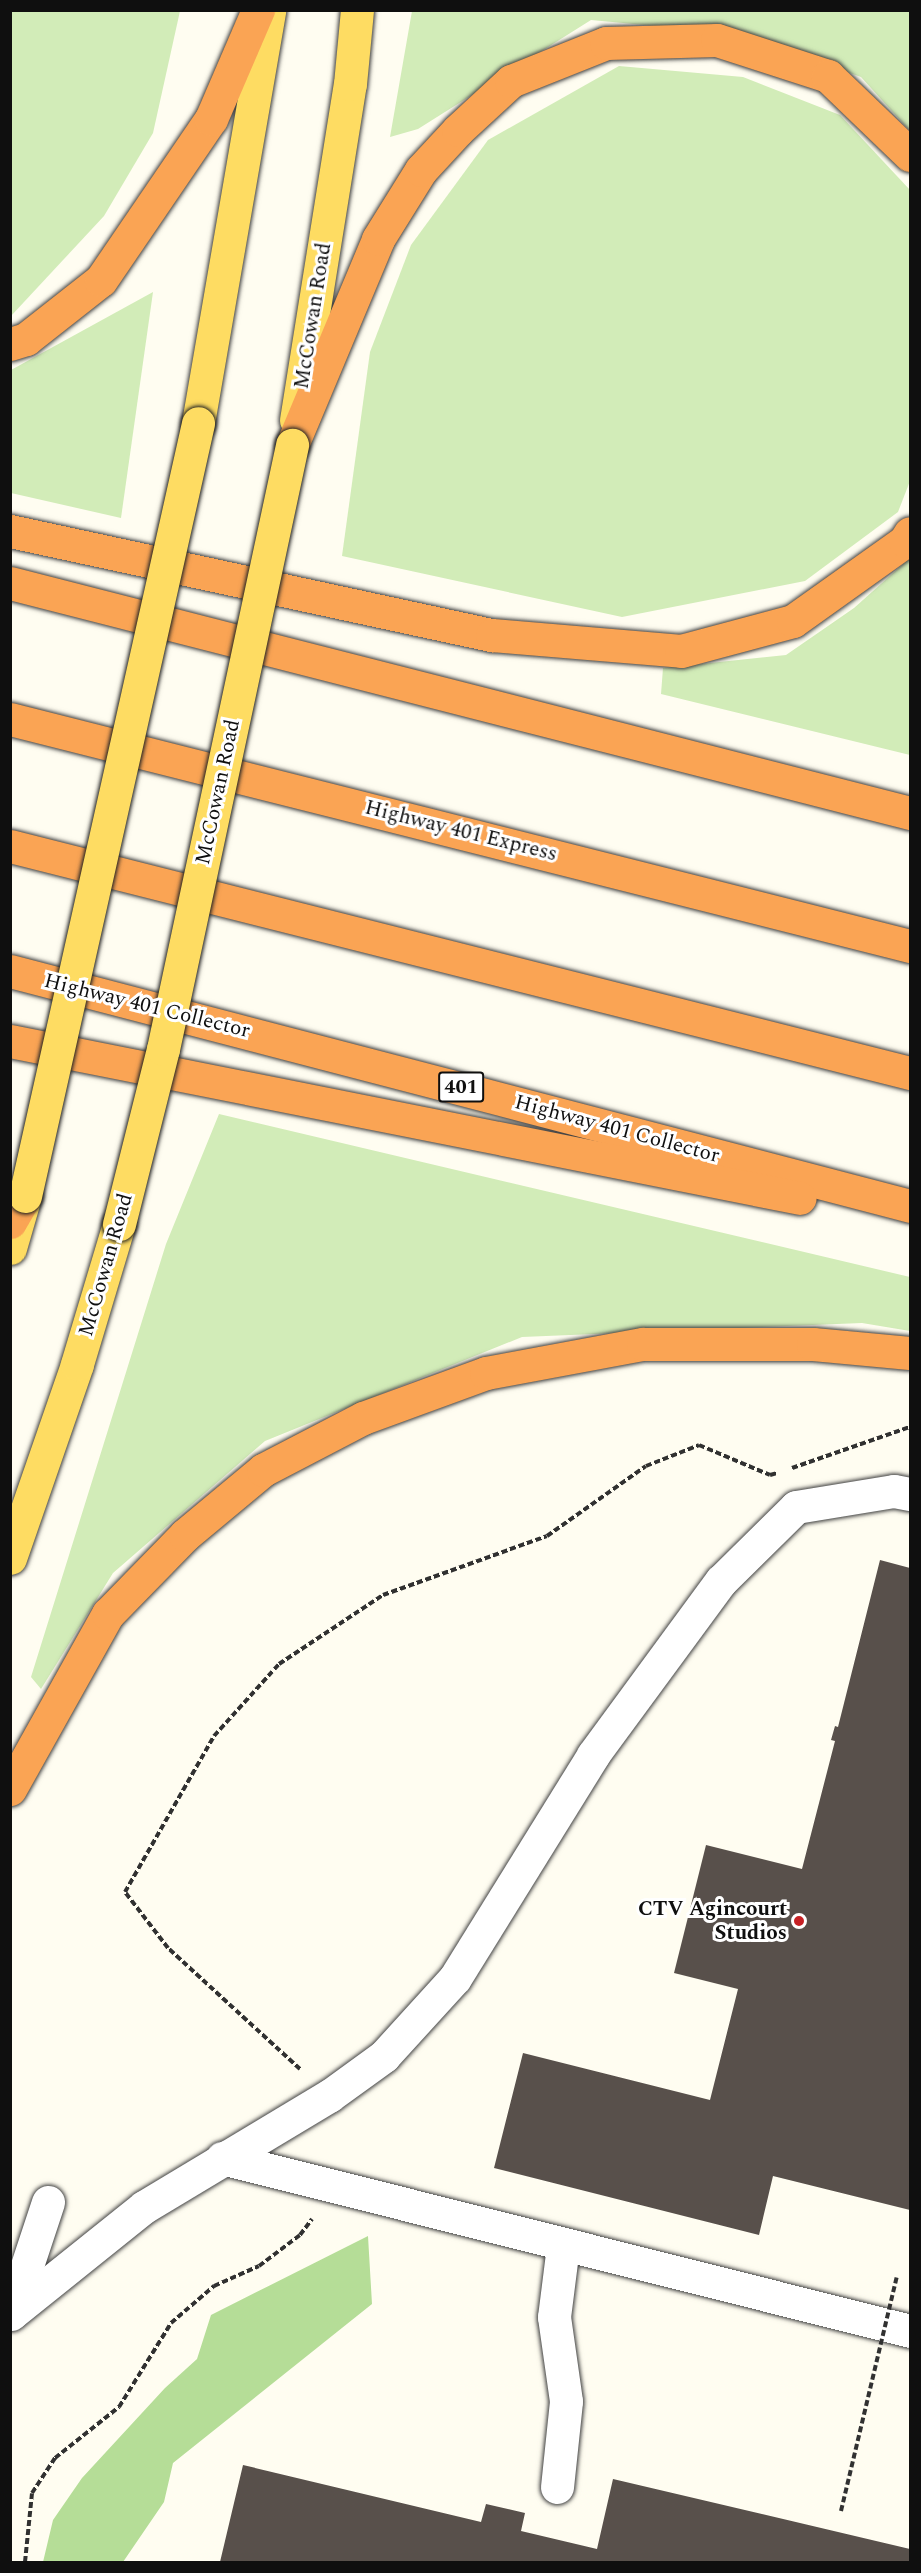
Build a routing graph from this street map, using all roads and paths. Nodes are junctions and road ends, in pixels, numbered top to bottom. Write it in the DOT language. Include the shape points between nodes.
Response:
graph roads {
  1 [pos="258,10"];
  2 [pos="268,10"];
  3 [pos="357,10"];
  4 [pos="910,155"];
  5 [pos="10,344"];
  6 [pos="292,445"];
  7 [pos="10,531"];
  8 [pos="910,533"];
  9 [pos="10,583"];
  10 [pos="10,719"];
  11 [pos="910,813"];
  12 [pos="10,846"];
  13 [pos="910,946"];
  14 [pos="10,971"];
  15 [pos="10,1041"];
  16 [pos="910,1073"];
  17 [pos="910,1206"];
  18 [pos="18,1209"];
  19 [pos="910,1220"];
  20 [pos="10,1248"];
  21 [pos="910,1353"];
  22 [pos="910,1427"];
  23 [pos="910,1494"];
  24 [pos="10,1558"];
  25 [pos="10,1789"];
  26 [pos="328,2096"];
  27 [pos="222,2158"];
  28 [pos="48,2202"];
  29 [pos="314,2216"];
  30 [pos="563,2246"];
  31 [pos="897,2276"];
  32 [pos="12,2313"];
  33 [pos="910,2331"];
  34 [pos="557,2487"];
  35 [pos="841,2511"];
  36 [pos="25,2562"];
  1 -- 5 [label="highway" via="211,119 101,280 26,339"];
  2 -- 18 [label="main road, bridge" via="198,423"];
  3 -- 6 [label="main road, McCowan Road" via="350,84"];
  4 -- 6 [label="highway" via="828,76 717,40 606,43 511,81 421,170 378,239"];
  6 -- 24 [label="main road, McCowan Road, bridge" via="163,1049 119,1224 77,1364"];
  7 -- 8 [label="highway" via="492,635 681,651 793,621 905,541"];
  9 -- 11 [label="highway"];
  10 -- 13 [label="highway, Highway 401 Express"];
  12 -- 16 [label="highway"];
  14 -- 17 [label="highway, Highway 401 Collector / 401"];
  15 -- 19 [label="highway"];
  18 -- 20 [label="main road"];
  21 -- 25 [label="highway" via="813,1344 643,1344 486,1373 363,1418 263,1470 185,1534 108,1614"];
  22 -- 26 [label="path" via="770,1475 699,1445 646,1466 547,1536 383,1595 279,1664 214,1736 125,1892 168,1948"];
  23 -- 26 [label="street" via="894,1491 796,1506 721,1581 593,1755 454,1978 384,2056"];
  26 -- 27 [label="street"];
  27 -- 30 [label="street"];
  27 -- 32 [label="street" via="144,2207"];
  28 -- 32 [label="street"];
  29 -- 36 [label="path" via="300,2235 259,2266 214,2286 171,2323 119,2407 55,2458 32,2493"];
  30 -- 33 [label="street"];
  30 -- 34 [label="street" via="554,2317 566,2401"];
  31 -- 35 [label="path, bridge"];
}
